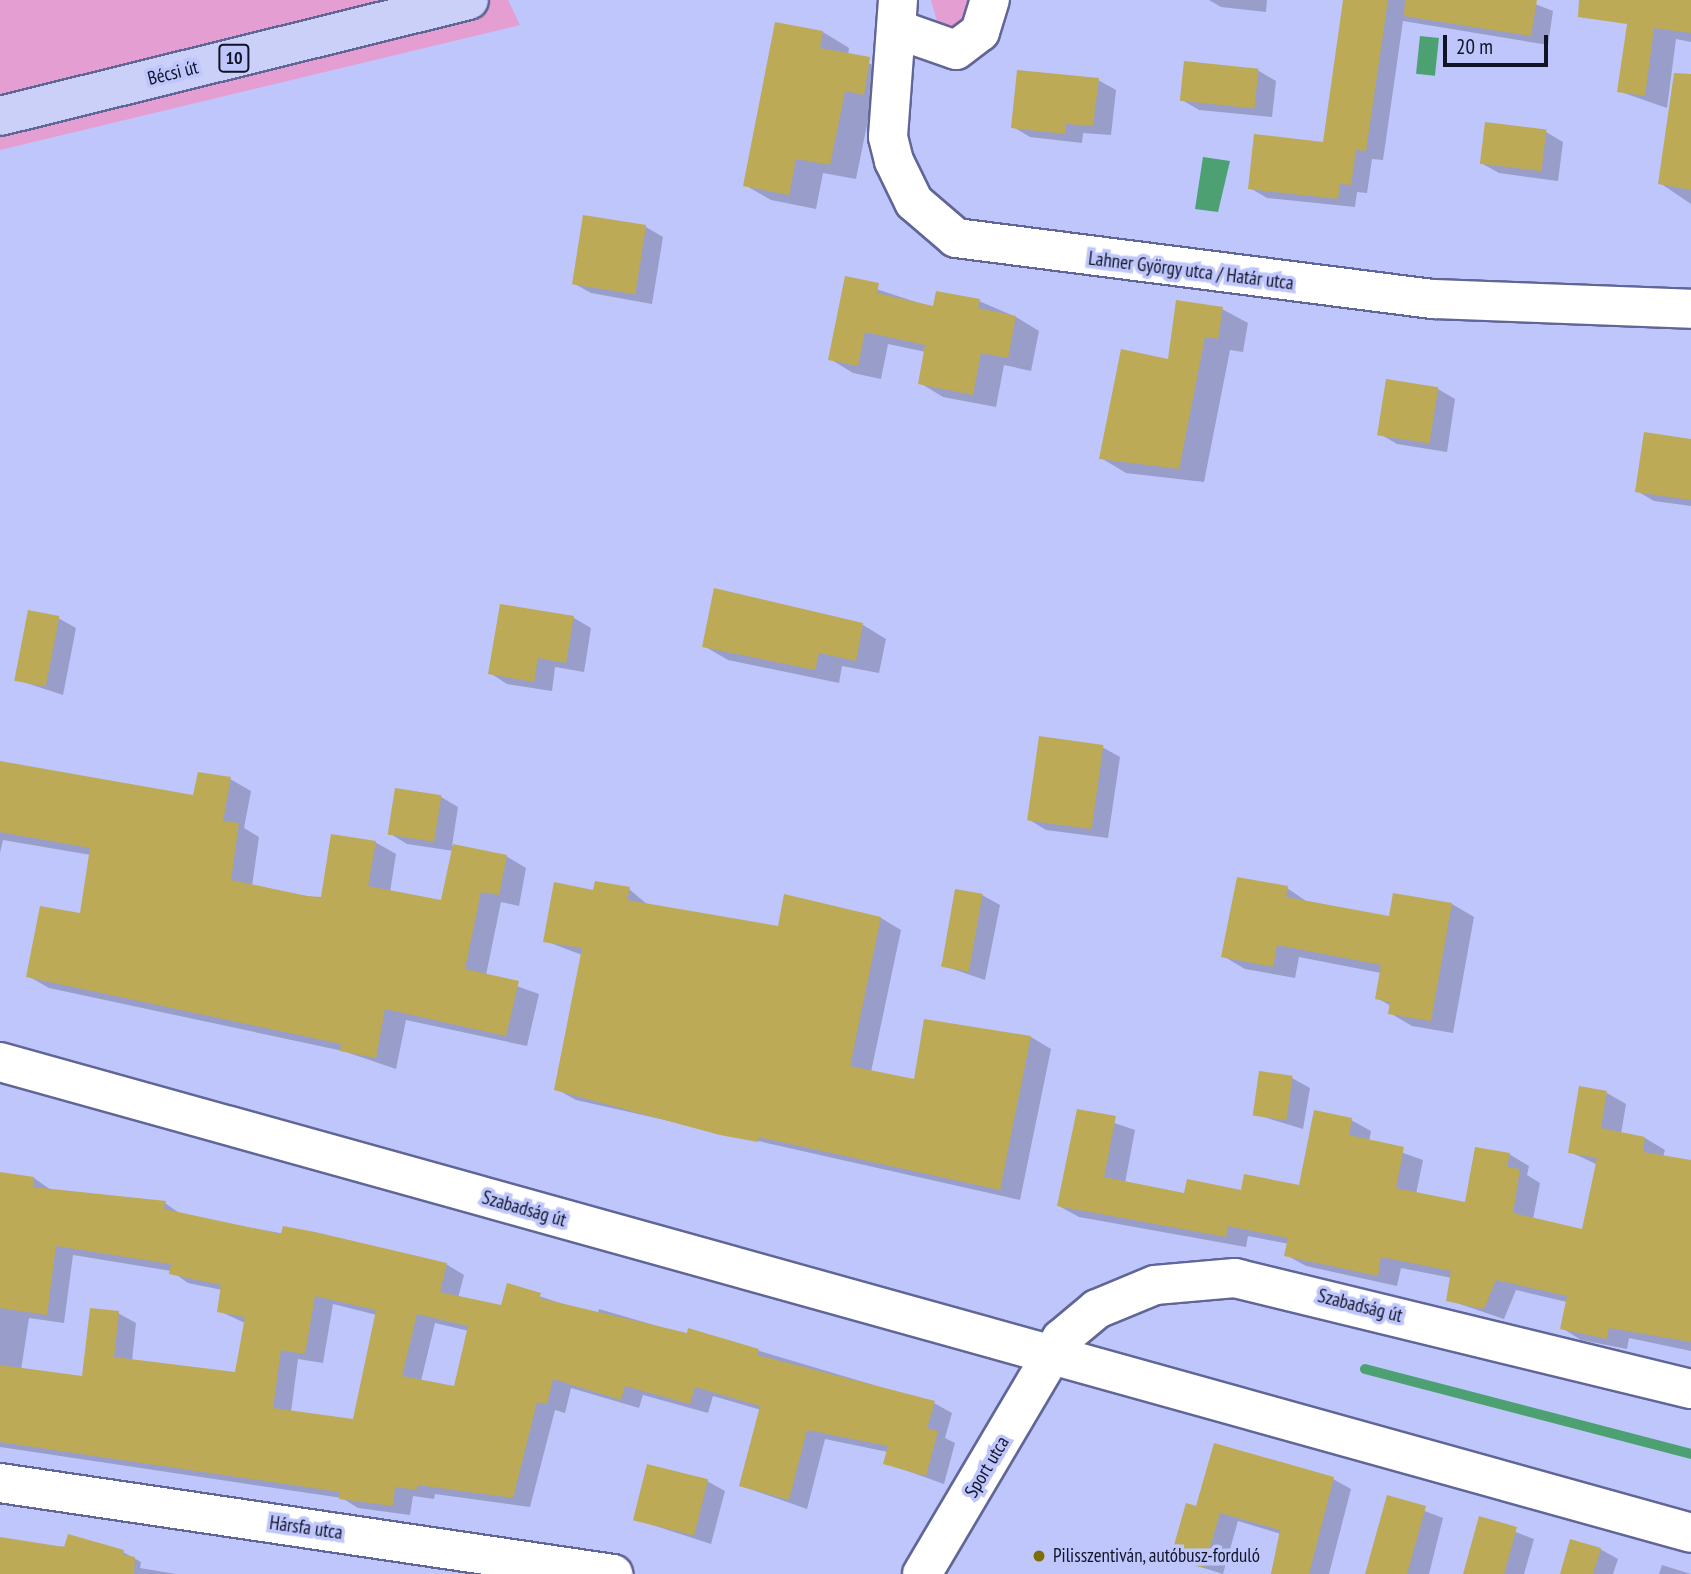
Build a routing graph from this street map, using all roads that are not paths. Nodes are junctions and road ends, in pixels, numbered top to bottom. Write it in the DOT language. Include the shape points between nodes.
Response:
graph roads {
  1 [pos="469,0"];
  2 [pos="990,0"];
  3 [pos="899,15"];
  4 [pos="0,116"];
  5 [pos="1691,309"];
  6 [pos="0,1062"];
  7 [pos="1049,1357"];
  8 [pos="1691,1389"];
  9 [pos="0,1483"];
  10 [pos="1691,1533"];
  11 [pos="612,1574"];
  12 [pos="922,1574"];
  1 -- 4 [label="main road, Bécsi út / 10"];
  2 -- 3 [label="street" via="980,32 956,50"];
  3 -- 5 [label="street, Lahner György utca / Határ utca" via="888,136 894,161 914,202 956,238 1434,299"];
  6 -- 7 [label="street, Szabadság út"];
  7 -- 8 [label="street, Szabadság út" via="1076,1323 1121,1297 1196,1277 1235,1278"];
  7 -- 10 [label="street, Szabadság út"];
  7 -- 12 [label="street, Sport utca"];
  9 -- 11 [label="street, Hársfa utca"];
}
